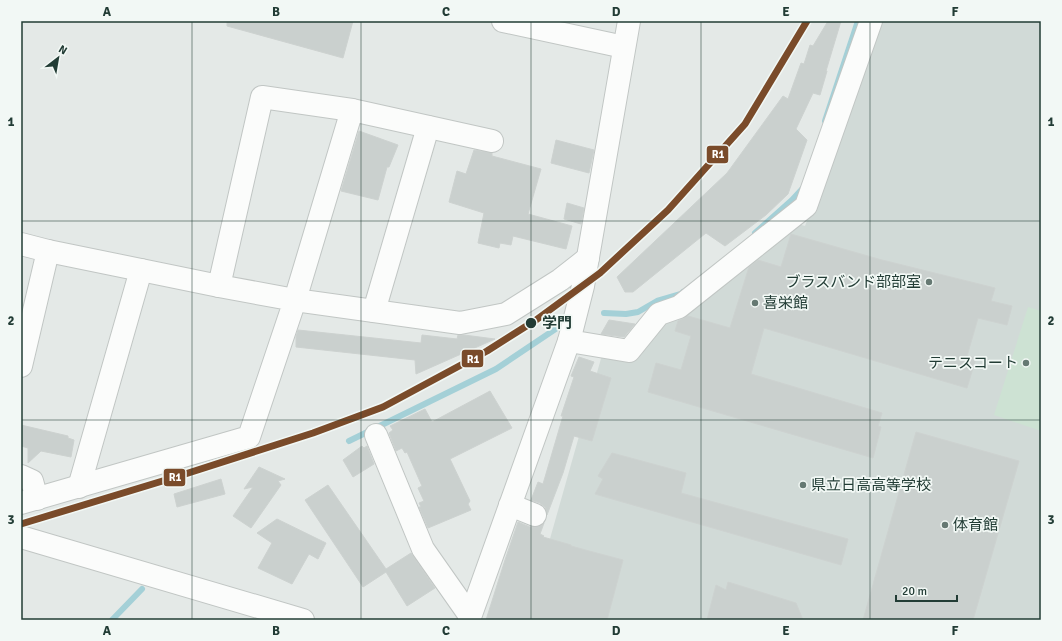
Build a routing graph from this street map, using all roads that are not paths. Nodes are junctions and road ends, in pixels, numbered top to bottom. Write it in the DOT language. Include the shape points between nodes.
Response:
graph roads {
  1 [pos="503,21"];
  2 [pos="629,21"];
  3 [pos="871,21"];
  4 [pos="624,47"];
  5 [pos="352,110"];
  6 [pos="428,127"];
  7 [pos="492,141"];
  8 [pos="21,244"];
  9 [pos="48,251"];
  10 [pos="588,258"];
  11 [pos="141,270"];
  12 [pos="218,286"];
  13 [pos="295,300"];
  14 [pos="374,311"];
  15 [pos="569,341"];
  16 [pos="21,366"];
  17 [pos="376,435"];
  18 [pos="21,476"];
  19 [pos="79,486"];
  20 [pos="29,501"];
  21 [pos="510,505"];
  22 [pos="535,515"];
  23 [pos="21,537"];
  24 [pos="470,618"];
  25 [pos="303,620"];
  1 -- 4 [label="street"];
  2 -- 4 [label="street"];
  3 -- 15 [label="street" via="806,206 678,307 659,314 629,351"];
  4 -- 10 [label="street"];
  5 -- 6 [label="street"];
  5 -- 12 [label="street" via="262,97"];
  5 -- 13 [label="street"];
  6 -- 7 [label="street"];
  6 -- 14 [label="street"];
  8 -- 9 [label="street"];
  9 -- 11 [label="street"];
  9 -- 16 [label="street"];
  10 -- 14 [label="street" via="560,280 506,314 460,323"];
  10 -- 15 [label="street"];
  11 -- 12 [label="street"];
  11 -- 19 [label="street"];
  12 -- 13 [label="street"];
  13 -- 14 [label="street"];
  13 -- 19 [label="street" via="249,437"];
  15 -- 21 [label="street"];
  17 -- 24 [label="street" via="423,549"];
  18 -- 20 [label="street" via="32,481"];
  19 -- 20 [label="street"];
  21 -- 22 [label="street"];
  21 -- 24 [label="street"];
  23 -- 25 [label="street"];
}
